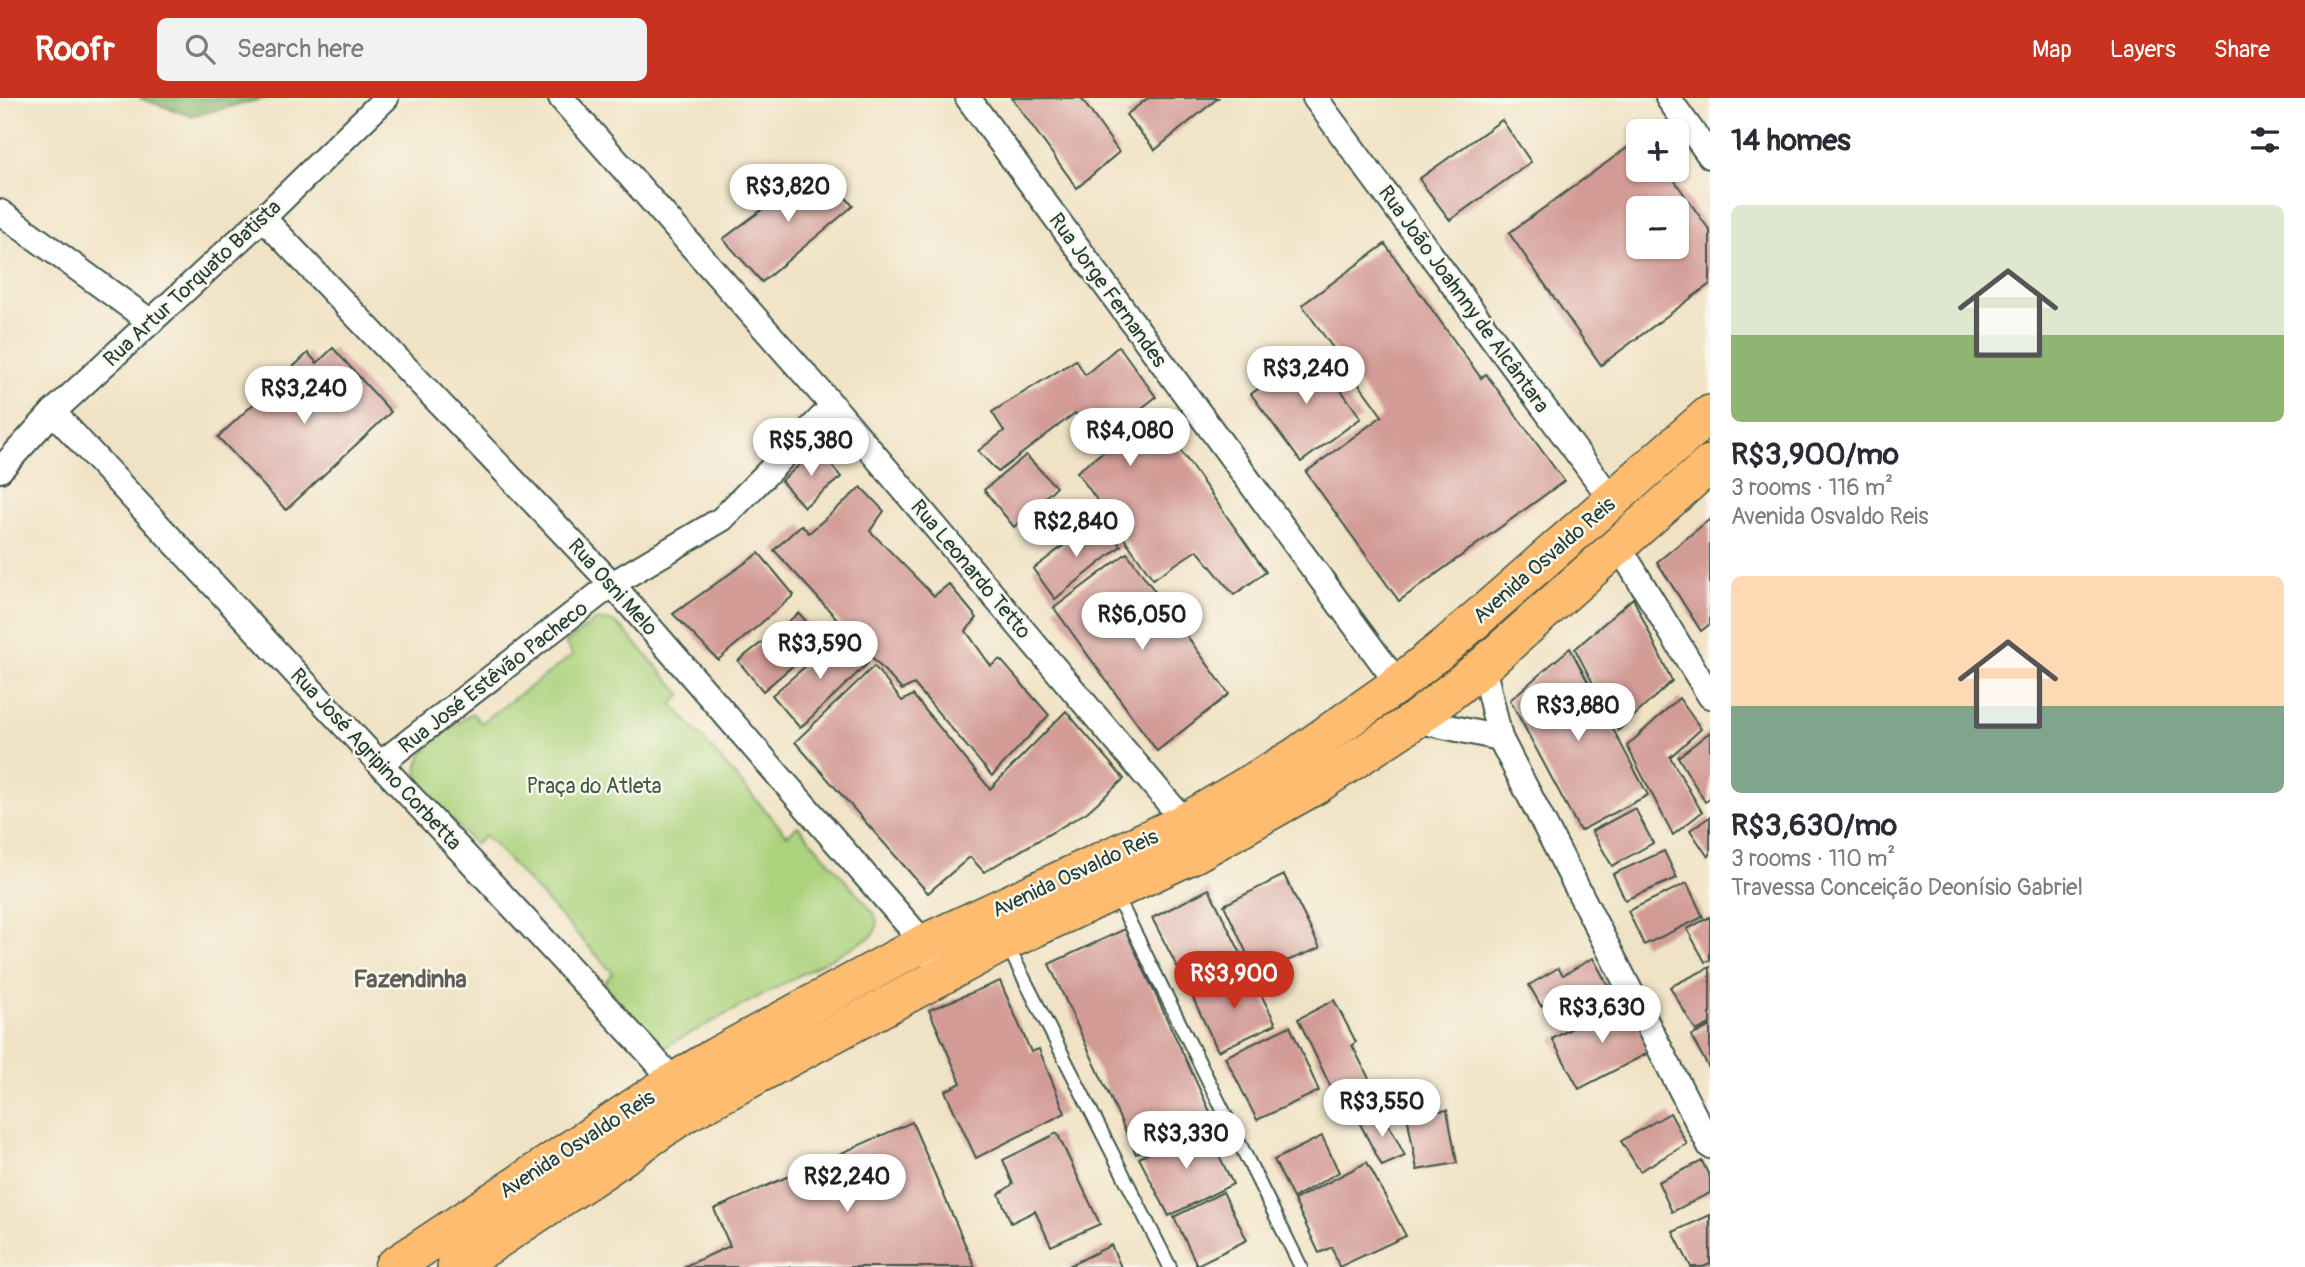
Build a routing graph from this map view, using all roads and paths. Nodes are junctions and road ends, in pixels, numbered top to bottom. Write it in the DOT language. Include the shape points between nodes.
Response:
graph roads {
  1 [pos="386,98"];
  2 [pos="561,98"];
  3 [pos="968,98"];
  4 [pos="1315,98"];
  5 [pos="1668,98"];
  6 [pos="1710,156"];
  7 [pos="0,212"];
  8 [pos="263,218"];
  9 [pos="150,321"];
  10 [pos="833,406"];
  11 [pos="53,412"];
  12 [pos="1710,414"];
  13 [pos="1710,464"];
  14 [pos="0,470"];
  15 [pos="1612,500"];
  16 [pos="1618,545"];
  17 [pos="612,584"];
  18 [pos="1483,666"];
  19 [pos="1398,684"];
  20 [pos="1710,696"];
  21 [pos="1415,720"];
  22 [pos="1500,738"];
  23 [pos="380,764"];
  24 [pos="1185,822"];
  25 [pos="1115,892"];
  26 [pos="1005,942"];
  27 [pos="924,943"];
  28 [pos="941,976"];
  29 [pos="685,1094"];
  30 [pos="1710,1146"];
  31 [pos="582,1164"];
  32 [pos="393,1267"];
  33 [pos="456,1267"];
  34 [pos="1170,1267"];
  35 [pos="1301,1267"];
  1 -- 8 [label="street, Rua Artur Torquato Batista"];
  2 -- 10 [label="street, Rua Leonardo Tetto"];
  3 -- 19 [label="street, Rua Jorge Fernandes"];
  4 -- 15 [label="street, Rua João Joahnny de Alcântara"];
  5 -- 6 [label="street"];
  7 -- 9 [label="street"];
  8 -- 9 [label="street, Rua Artur Torquato Batista"];
  8 -- 17 [label="street, Rua Osni Melo"];
  9 -- 11 [label="street, Rua Artur Torquato Batista"];
  10 -- 17 [label="street, Rua José Estêvão Pacheco" via="722,519"];
  10 -- 24 [label="street, Rua Leonardo Tetto"];
  11 -- 14 [label="street, Rua Artur Torquato Batista"];
  11 -- 23 [label="street, Rua José Agripino Corbetta"];
  12 -- 15 [label="main road, Avenida Osvaldo Reis"];
  13 -- 16 [label="main road, Avenida Osvaldo Reis"];
  15 -- 19 [label="main road, Avenida Osvaldo Reis"];
  16 -- 18 [label="main road, Avenida Osvaldo Reis"];
  16 -- 20 [label="street"];
  17 -- 23 [label="street, Rua José Estêvão Pacheco"];
  17 -- 27 [label="street, Rua Osni Melo"];
  18 -- 21 [label="main road, Avenida Osvaldo Reis"];
  18 -- 22 [label="street"];
  19 -- 24 [label="main road, Avenida Osvaldo Reis" via="1293,758"];
  21 -- 22 [label="street"];
  21 -- 25 [label="main road, Avenida Osvaldo Reis" via="1258,820"];
  22 -- 30 [label="street"];
  23 -- 29 [label="street, Rua José Agripino Corbetta"];
  24 -- 27 [label="main road, Avenida Osvaldo Reis"];
  25 -- 26 [label="main road, Avenida Osvaldo Reis"];
  25 -- 35 [label="lane"];
  26 -- 28 [label="main road, Avenida Osvaldo Reis"];
  26 -- 34 [label="lane"];
  27 -- 28 [label="street, Rua Osni Melo"];
  27 -- 29 [label="main road, Avenida Osvaldo Reis"];
  28 -- 29 [label="main road, Avenida Osvaldo Reis"];
  29 -- 31 [label="main road, Avenida Osvaldo Reis" via="663,1128"];
  31 -- 32 [label="main road, Avenida Osvaldo Reis"];
  31 -- 33 [label="main road, Avenida Osvaldo Reis"];
}
